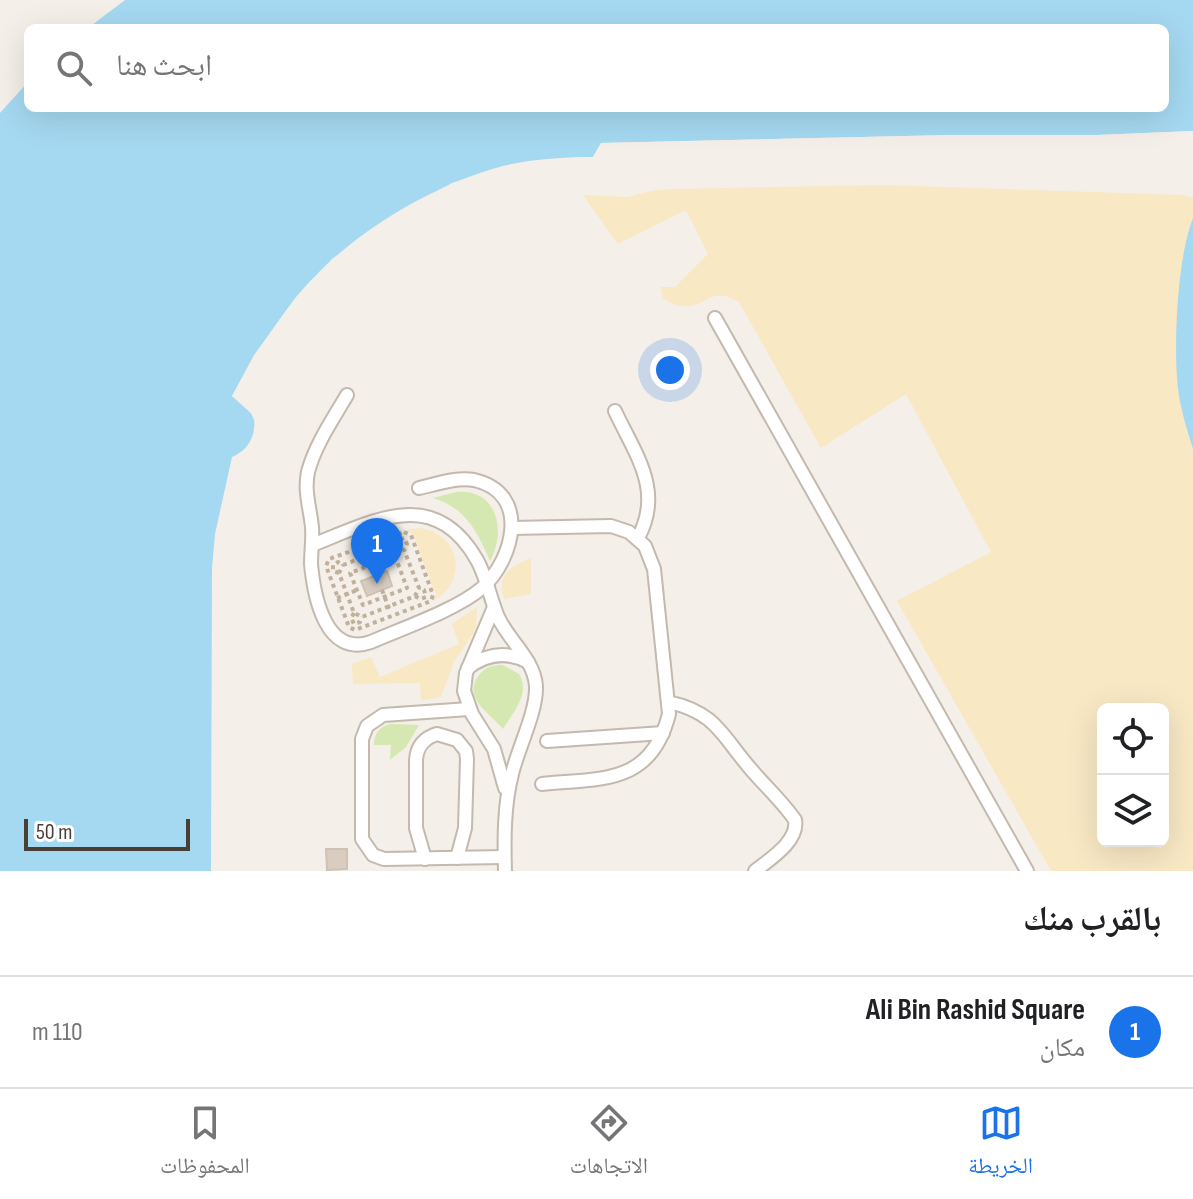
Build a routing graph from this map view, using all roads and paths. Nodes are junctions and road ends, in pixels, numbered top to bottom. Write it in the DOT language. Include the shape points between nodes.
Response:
graph roads {
  1 [pos="715,318"];
  2 [pos="347,395"];
  3 [pos="615,411"];
  4 [pos="419,488"];
  5 [pos="512,528"];
  6 [pos="638,538"];
  7 [pos="312,545"];
  8 [pos="395,545"];
  9 [pos="404,550"];
  10 [pos="369,553"];
  11 [pos="343,565"];
  12 [pos="373,565"];
  13 [pos="414,568"];
  14 [pos="401,572"];
  15 [pos="339,573"];
  16 [pos="487,583"];
  17 [pos="419,588"];
  18 [pos="357,590"];
  19 [pos="382,590"];
  20 [pos="347,594"];
  21 [pos="415,596"];
  22 [pos="338,597"];
  23 [pos="385,597"];
  24 [pos="320,604"];
  25 [pos="494,607"];
  26 [pos="389,609"];
  27 [pos="354,613"];
  28 [pos="362,617"];
  29 [pos="528,662"];
  30 [pos="467,669"];
  31 [pos="668,702"];
  32 [pos="469,709"];
  33 [pos="663,733"];
  34 [pos="547,741"];
  35 [pos="542,784"];
  36 [pos="507,797"];
  37 [pos="504,857"];
  38 [pos="457,858"];
  39 [pos="425,859"];
  40 [pos="505,871"];
  41 [pos="755,871"];
  42 [pos="1027,871"];
  1 -- 42 [label="lane"];
  2 -- 7 [label="lane" via="308,471"];
  3 -- 6 [label="lane" via="650,494"];
  4 -- 5 [label="lane" via="459,480 481,482 500,495"];
  5 -- 6 [label="lane" via="611,526"];
  5 -- 16 [label="lane" via="507,554"];
  6 -- 31 [label="lane" via="654,569"];
  7 -- 16 [label="lane" via="387,517 422,514 454,531"];
  7 -- 24 [label="lane"];
  8 -- 9 [label="path"];
  8 -- 9 [label="path" via="404,538"];
  8 -- 10 [label="path"];
  9 -- 13 [label="path"];
  10 -- 11 [label="path"];
  10 -- 12 [label="path"];
  11 -- 15 [label="path"];
  11 -- 15 [label="path" via="333,565"];
  12 -- 14 [label="path" via="395,556"];
  12 -- 18 [label="path" via="350,573"];
  13 -- 14 [label="path"];
  13 -- 17 [label="path"];
  14 -- 23 [label="path" via="407,588"];
  15 -- 20 [label="path"];
  16 -- 24 [label="lane" via="465,600 364,645 337,640"];
  16 -- 25 [label="lane"];
  17 -- 21 [label="path"];
  17 -- 21 [label="path" via="426,597"];
  18 -- 20 [label="path"];
  18 -- 23 [label="path" via="363,605"];
  19 -- 23 [label="path"];
  20 -- 22 [label="path"];
  20 -- 27 [label="path"];
  21 -- 26 [label="path"];
  22 -- 22 [label="path" via="326,566 329,559 404,532 411,535 431,601 355,630"];
  22 -- 24 [label="path"];
  23 -- 26 [label="path"];
  25 -- 29 [label="lane"];
  25 -- 30 [label="lane"];
  26 -- 28 [label="path"];
  27 -- 28 [label="path"];
  27 -- 28 [label="path" via="354,624"];
  29 -- 30 [label="lane" via="501,654"];
  29 -- 36 [label="lane" via="535,696"];
  30 -- 32 [label="lane" via="464,691"];
  31 -- 33 [label="lane"];
  31 -- 41 [label="lane" via="711,719 795,820 792,837"];
  32 -- 36 [label="lane" via="494,749"];
  32 -- 39 [label="lane" via="383,715 364,732 365,845 384,859"];
  33 -- 34 [label="lane"];
  33 -- 35 [label="lane" via="640,764 618,776"];
  36 -- 37 [label="lane"];
  37 -- 38 [label="lane"];
  37 -- 40 [label="lane"];
  38 -- 39 [label="lane"];
  38 -- 39 [label="lane" via="465,828 466,751 457,740 437,734 417,753 416,828"];
}
